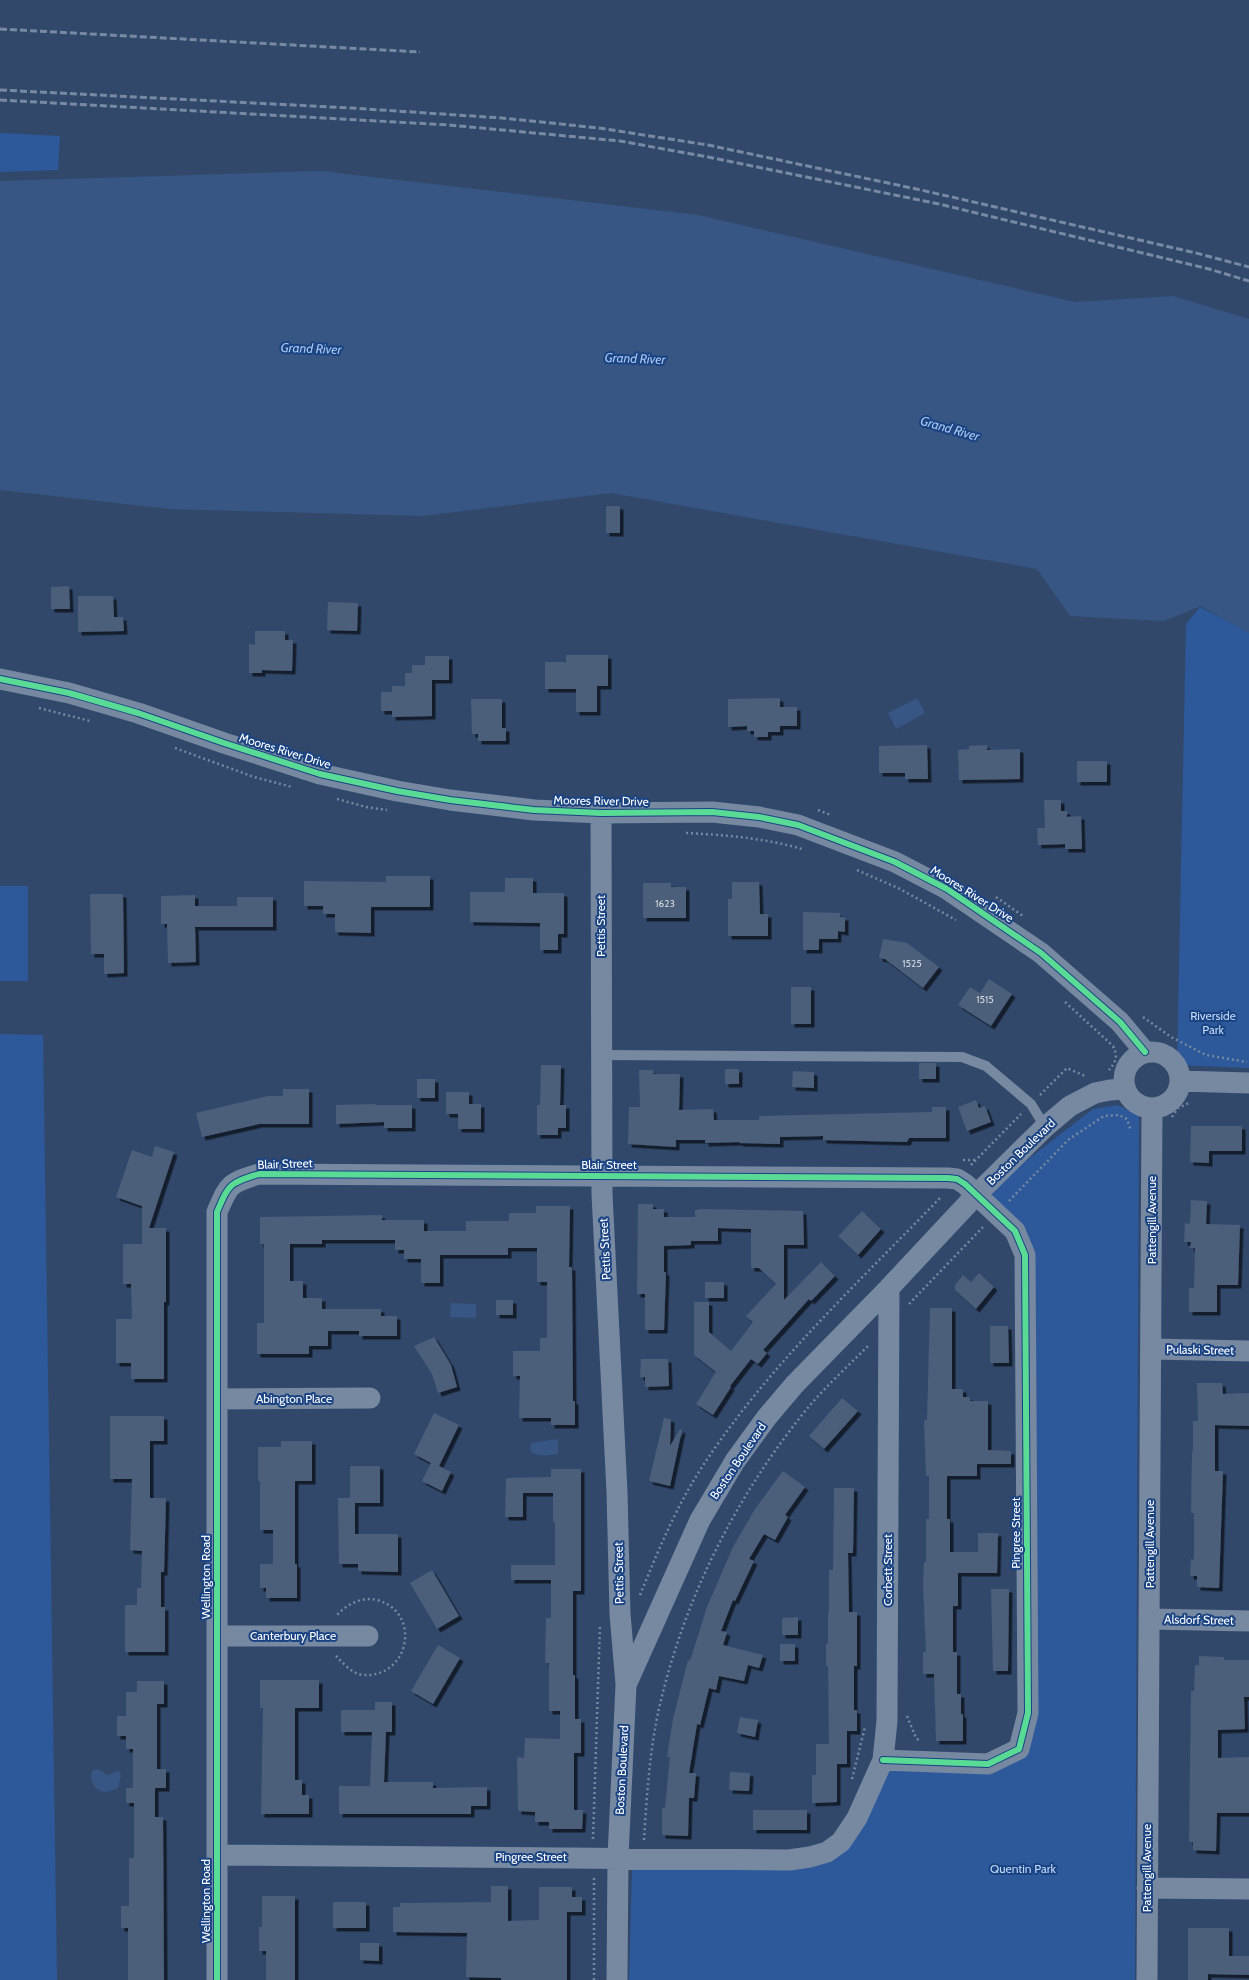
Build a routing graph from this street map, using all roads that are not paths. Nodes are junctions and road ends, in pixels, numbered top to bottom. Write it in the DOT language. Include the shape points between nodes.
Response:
graph roads {
  1 [pos="0,679"];
  2 [pos="600,813"];
  3 [pos="1145,1052"];
  4 [pos="602,1055"];
  5 [pos="1180,1081"];
  6 [pos="1249,1083"];
  7 [pos="1125,1089"];
  8 [pos="1152,1108"];
  9 [pos="1045,1127"];
  10 [pos="602,1176"];
  11 [pos="237,1180"];
  12 [pos="976,1195"];
  13 [pos="889,1288"];
  14 [pos="1151,1349"];
  15 [pos="1249,1351"];
  16 [pos="370,1398"];
  17 [pos="218,1399"];
  18 [pos="1149,1619"];
  19 [pos="1249,1620"];
  20 [pos="217,1636"];
  21 [pos="368,1636"];
  22 [pos="626,1685"];
  23 [pos="883,1760"];
  24 [pos="841,1842"];
  25 [pos="217,1855"];
  26 [pos="618,1857"];
  27 [pos="1147,1888"];
  28 [pos="1249,1889"];
  29 [pos="217,1980"];
  30 [pos="617,1980"];
  31 [pos="1147,1980"];
  1 -- 2 [label="street, Moores River Drive" via="69,693 138,713 320,774 450,800 534,810"];
  2 -- 3 [label="street, Moores River Drive" via="712,812 759,817 798,825 895,862 947,888 1041,953 1120,1022"];
  2 -- 4 [label="street, Pettis Street"];
  3 -- 5 [label="street" via="1154,1052 1170,1058 1180,1072"];
  3 -- 7 [label="street" via="1136,1056 1125,1071"];
  4 -- 9 [label="lane" via="962,1057 986,1066 1031,1104"];
  4 -- 10 [label="street, Pettis Street"];
  5 -- 6 [label="street"];
  5 -- 8 [label="street" via="1179,1090 1168,1103"];
  7 -- 8 [label="street" via="1136,1103"];
  7 -- 9 [label="street, Boston Boulevard" via="1095,1094 1070,1106"];
  8 -- 14 [label="street, Pattengill Avenue"];
  9 -- 12 [label="street, Boston Boulevard"];
  10 -- 11 [label="street, Blair Street" via="259,1174"];
  10 -- 12 [label="street, Blair Street" via="948,1178 957,1179"];
  10 -- 22 [label="street, Pettis Street" via="617,1492 620,1614"];
  11 -- 17 [label="street, Wellington Road" via="226,1192 217,1212"];
  12 -- 13 [label="street, Boston Boulevard"];
  12 -- 23 [label="street, Pingree Street" via="1015,1230 1025,1255 1028,1713 1019,1749 988,1764"];
  13 -- 22 [label="street, Boston Boulevard" via="795,1384 735,1461 700,1520"];
  13 -- 23 [label="street, Corbett Street" via="887,1721"];
  14 -- 15 [label="street, Pulaski Street"];
  14 -- 18 [label="street, Pattengill Avenue"];
  16 -- 17 [label="street, Abington Place"];
  17 -- 20 [label="street, Wellington Road"];
  18 -- 19 [label="street, Alsdorf Street"];
  18 -- 27 [label="street, Pattengill Avenue"];
  20 -- 21 [label="street, Canterbury Place"];
  20 -- 25 [label="street, Wellington Road"];
  22 -- 26 [label="street, Boston Boulevard"];
  23 -- 24 [label="street, Corbett Street" via="857,1818"];
  24 -- 26 [label="street, Pingree Street" via="827,1852 789,1860"];
  25 -- 26 [label="street, Pingree Street"];
  25 -- 29 [label="street, Wellington Road"];
  26 -- 30 [label="street, Boston Boulevard"];
  27 -- 28 [label="street"];
  27 -- 31 [label="street, Pattengill Avenue"];
}
